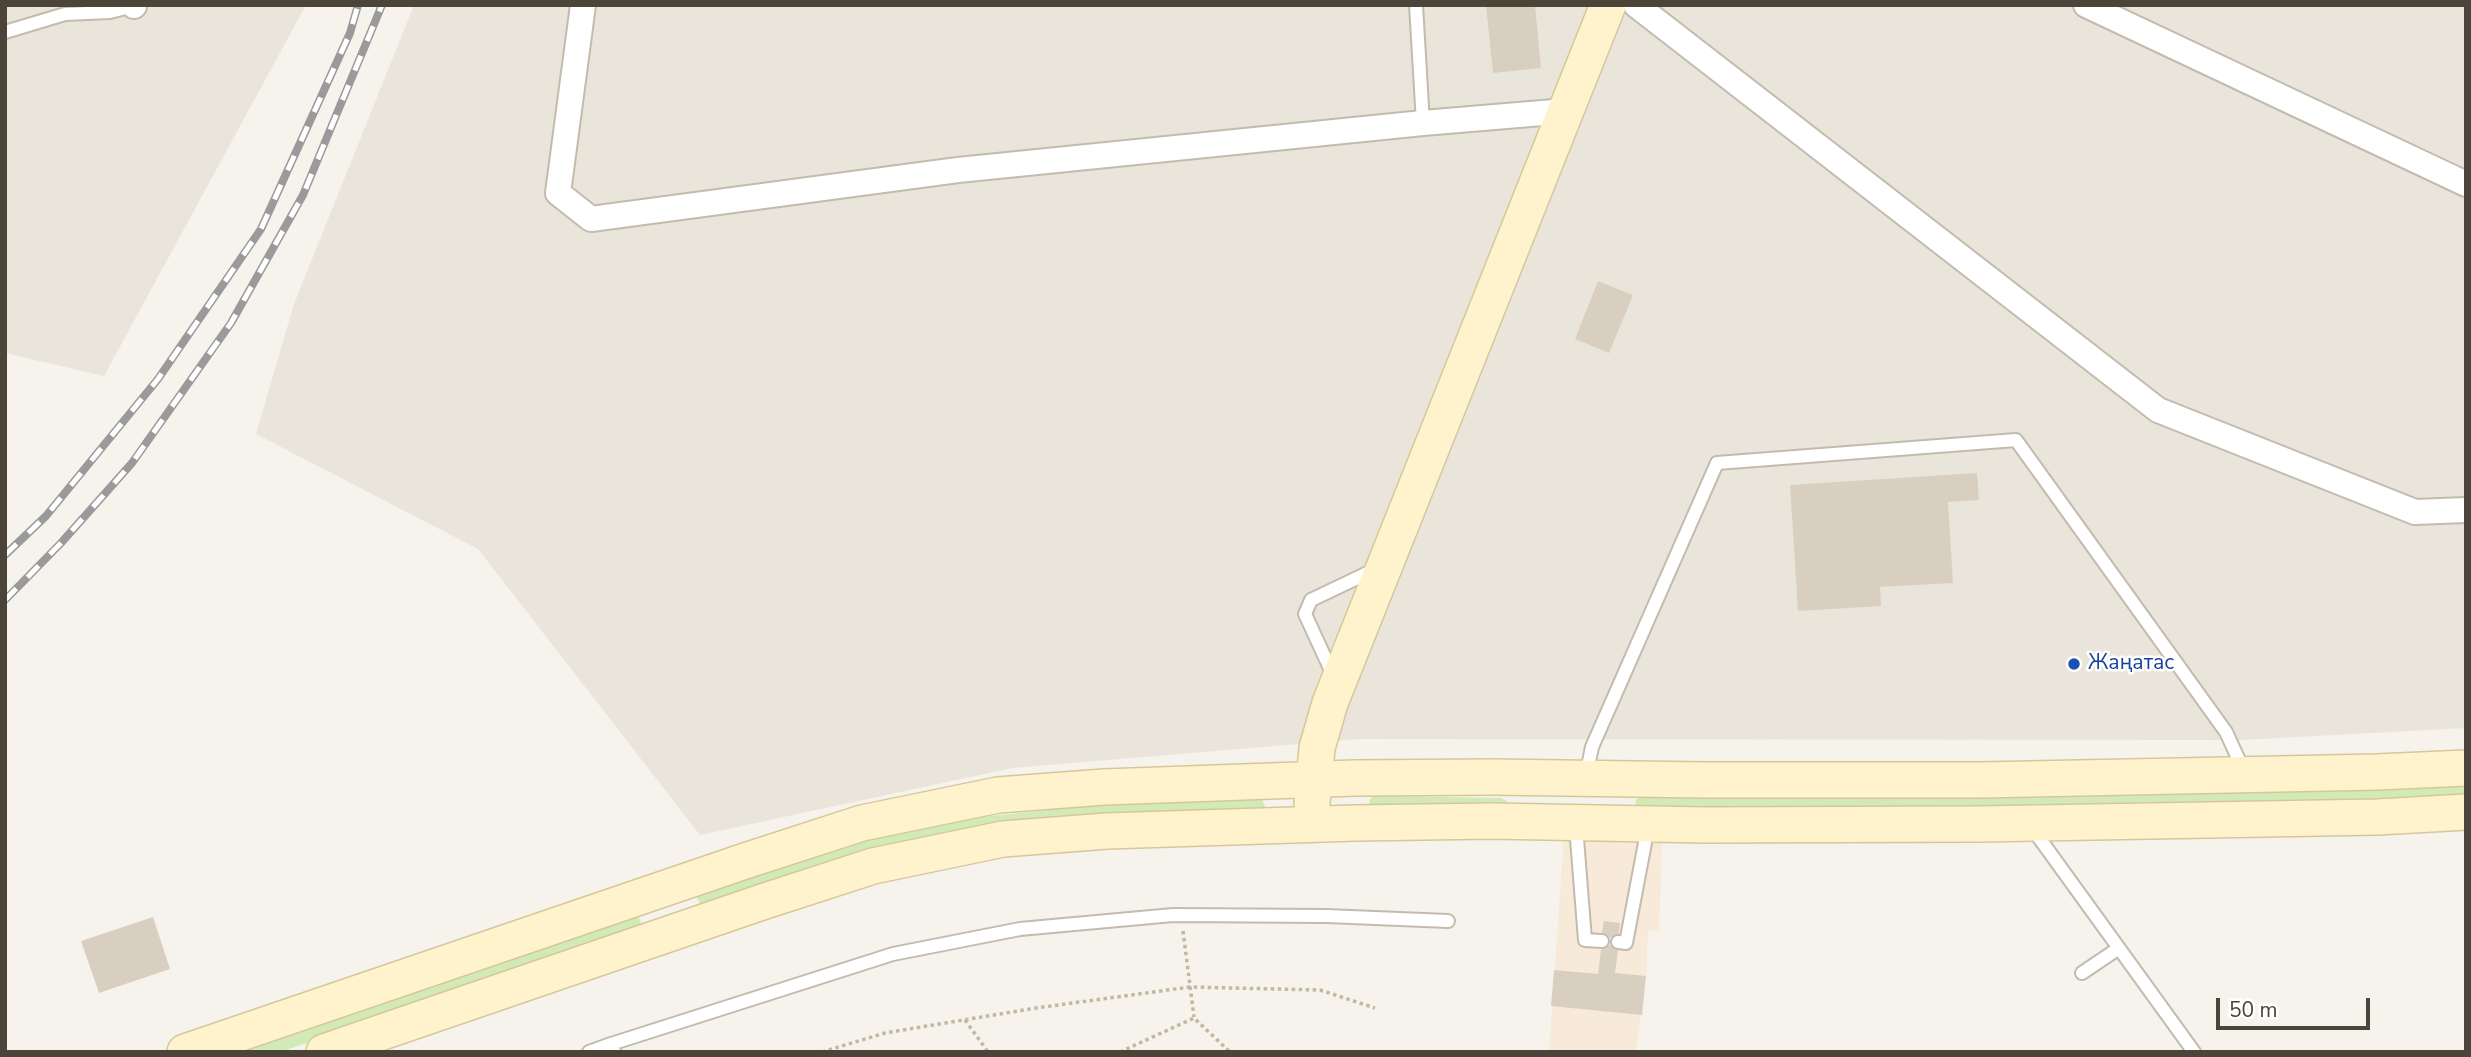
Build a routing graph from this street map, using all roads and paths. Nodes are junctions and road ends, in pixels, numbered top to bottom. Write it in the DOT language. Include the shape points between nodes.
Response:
graph roads {
  1 [pos="583,5"];
  2 [pos="1416,5"];
  3 [pos="1608,5"];
  4 [pos="1636,5"];
  5 [pos="2087,5"];
  6 [pos="134,6"];
  7 [pos="5,32"];
  8 [pos="1566,110"];
  9 [pos="1423,122"];
  10 [pos="2466,184"];
  11 [pos="2466,510"];
  12 [pos="1386,565"];
  13 [pos="1338,684"];
  14 [pos="2466,768"];
  15 [pos="2245,775"];
  16 [pos="1585,778"];
  17 [pos="1313,780"];
  18 [pos="2466,812"];
  19 [pos="1580,822"];
  20 [pos="2028,823"];
  21 [pos="1312,824"];
  22 [pos="1649,824"];
  23 [pos="662,889"];
  24 [pos="1181,915"];
  25 [pos="1448,921"];
  26 [pos="676,931"];
  27 [pos="1602,941"];
  28 [pos="1618,942"];
  29 [pos="2119,948"];
  30 [pos="2082,974"];
  31 [pos="1190,987"];
  32 [pos="1376,1008"];
  33 [pos="1194,1018"];
  34 [pos="965,1020"];
  35 [pos="613,1048"];
  36 [pos="185,1052"];
  37 [pos="324,1052"];
  38 [pos="589,1052"];
  39 [pos="822,1052"];
  40 [pos="988,1052"];
  41 [pos="1120,1052"];
  42 [pos="1230,1052"];
  43 [pos="2194,1052"];
  1 -- 9 [label="street" via="558,193 591,219 957,170"];
  2 -- 9 [label="lane"];
  3 -- 8 [label="main road"];
  4 -- 11 [label="street" via="2158,410 2415,512"];
  5 -- 10 [label="street"];
  6 -- 7 [label="lane" via="65,15"];
  8 -- 9 [label="street"];
  8 -- 12 [label="main road"];
  12 -- 13 [label="main road"];
  12 -- 13 [label="lane" via="1311,600 1305,614"];
  13 -- 17 [label="main road" via="1317,748"];
  14 -- 15 [label="main road"];
  15 -- 16 [label="main road" via="1980,780"];
  15 -- 16 [label="lane" via="2225,732 2016,440 1717,463 1592,747"];
  16 -- 17 [label="main road"];
  16 -- 19 [label="main road"];
  17 -- 21 [label="main road"];
  17 -- 23 [label="main road" via="1104,786 998,795 862,824"];
  18 -- 20 [label="main road"];
  19 -- 21 [label="main road"];
  19 -- 22 [label="main road"];
  19 -- 27 [label="lane" via="1585,940"];
  20 -- 22 [label="main road"];
  20 -- 29 [label="lane"];
  21 -- 26 [label="main road" via="1003,839 873,866"];
  22 -- 28 [label="lane" via="1626,943"];
  23 -- 26 [label="main road"];
  23 -- 36 [label="main road"];
  24 -- 25 [label="lane"];
  24 -- 31 [label="path"];
  24 -- 35 [label="lane" via="1020,929 893,954"];
  26 -- 37 [label="main road"];
  29 -- 30 [label="lane"];
  29 -- 43 [label="lane"];
  31 -- 32 [label="path" via="1320,990"];
  31 -- 33 [label="path"];
  31 -- 34 [label="path"];
  33 -- 41 [label="path"];
  33 -- 42 [label="path"];
  34 -- 39 [label="path" via="885,1033"];
  34 -- 40 [label="path"];
  35 -- 38 [label="lane"];
}
